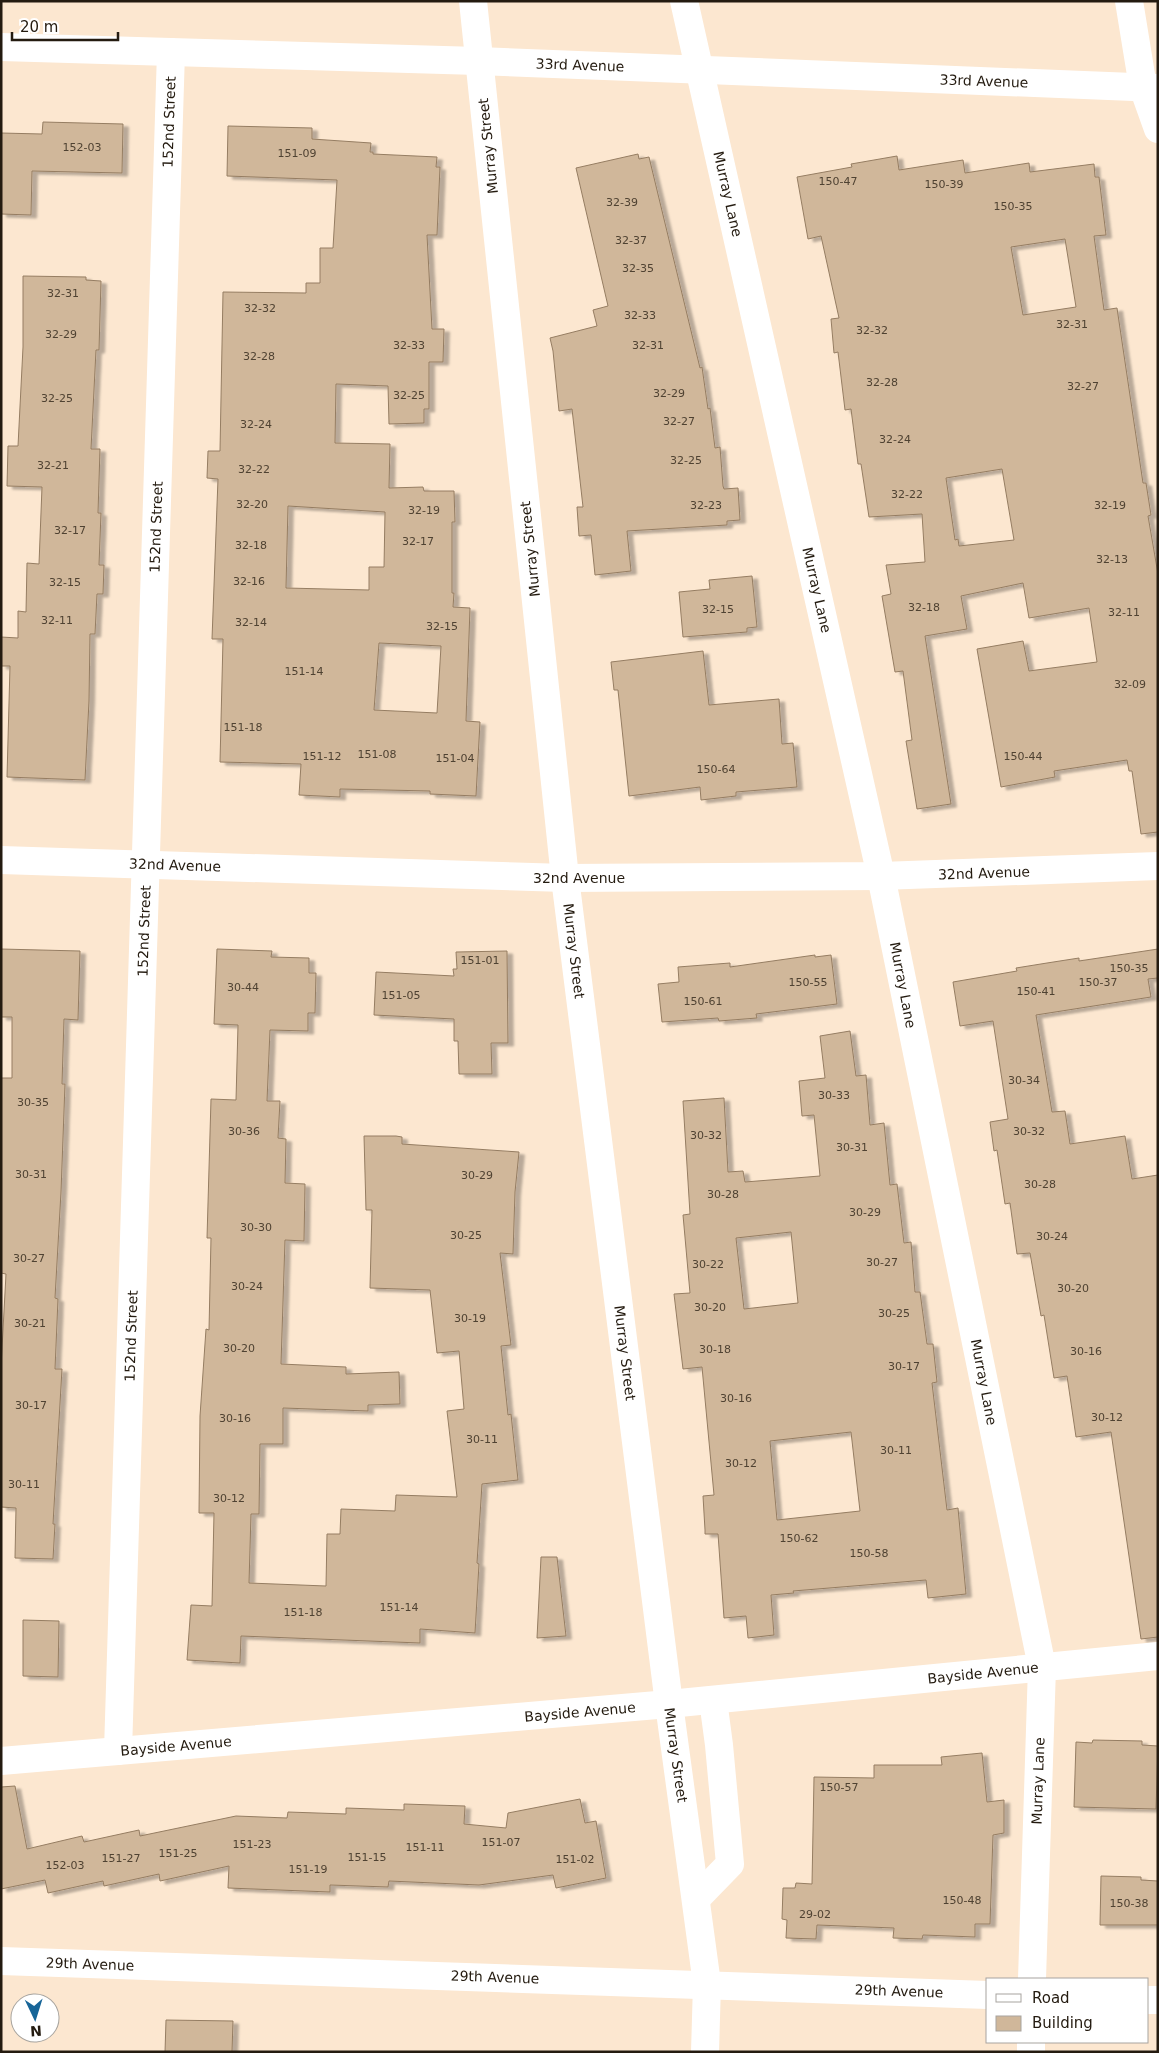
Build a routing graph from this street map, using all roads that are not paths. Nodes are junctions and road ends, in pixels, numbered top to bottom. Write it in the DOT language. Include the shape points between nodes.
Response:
graph roads {
  1 [pos="473,1"];
  2 [pos="684,1"];
  3 [pos="1129,1"];
  4 [pos="1,47"];
  5 [pos="171,52"];
  6 [pos="478,61"];
  7 [pos="699,69"];
  8 [pos="1151,87"];
  9 [pos="1158,130"];
  10 [pos="1,860"];
  11 [pos="146,864"];
  12 [pos="1158,866"];
  13 [pos="881,876"];
  14 [pos="565,878"];
  15 [pos="1158,1656"];
  16 [pos="1042,1667"];
  17 [pos="713,1700"];
  18 [pos="670,1704"];
  19 [pos="118,1751"];
  20 [pos="1,1761"];
  21 [pos="696,1899"];
  22 [pos="1,1961"];
  23 [pos="1032,1978"];
  24 [pos="707,1984"];
  25 [pos="986,1994"];
  26 [pos="705,2052"];
  1 -- 6 [label="street, Murray Street"];
  2 -- 7 [label="street, Murray Lane"];
  3 -- 8 [label="street"];
  4 -- 5 [label="street, 33rd Avenue"];
  5 -- 6 [label="street, 33rd Avenue"];
  5 -- 11 [label="street, 152nd Street"];
  6 -- 7 [label="street, 33rd Avenue"];
  6 -- 14 [label="street, Murray Street"];
  7 -- 8 [label="street, 33rd Avenue"];
  7 -- 13 [label="street, Murray Lane"];
  8 -- 9 [label="street"];
  10 -- 11 [label="street, 32nd Avenue"];
  11 -- 14 [label="street, 32nd Avenue"];
  11 -- 19 [label="street, 152nd Street"];
  12 -- 13 [label="street, 32nd Avenue"];
  13 -- 14 [label="street, 32nd Avenue"];
  13 -- 16 [label="street, Murray Lane"];
  14 -- 18 [label="street, Murray Street"];
  15 -- 16 [label="street, Bayside Avenue"];
  16 -- 17 [label="street, Bayside Avenue"];
  16 -- 23 [label="street, Murray Lane"];
  17 -- 18 [label="street, Bayside Avenue"];
  17 -- 21 [label="street" via="730,1864"];
  18 -- 19 [label="street, Bayside Avenue"];
  18 -- 21 [label="street, Murray Street"];
  19 -- 20 [label="street, Bayside Avenue"];
  21 -- 24 [label="street, Murray Street"];
  22 -- 24 [label="street, 29th Avenue"];
  24 -- 25 [label="street, 29th Avenue"];
  24 -- 26 [label="street, Murray Street"];
}
